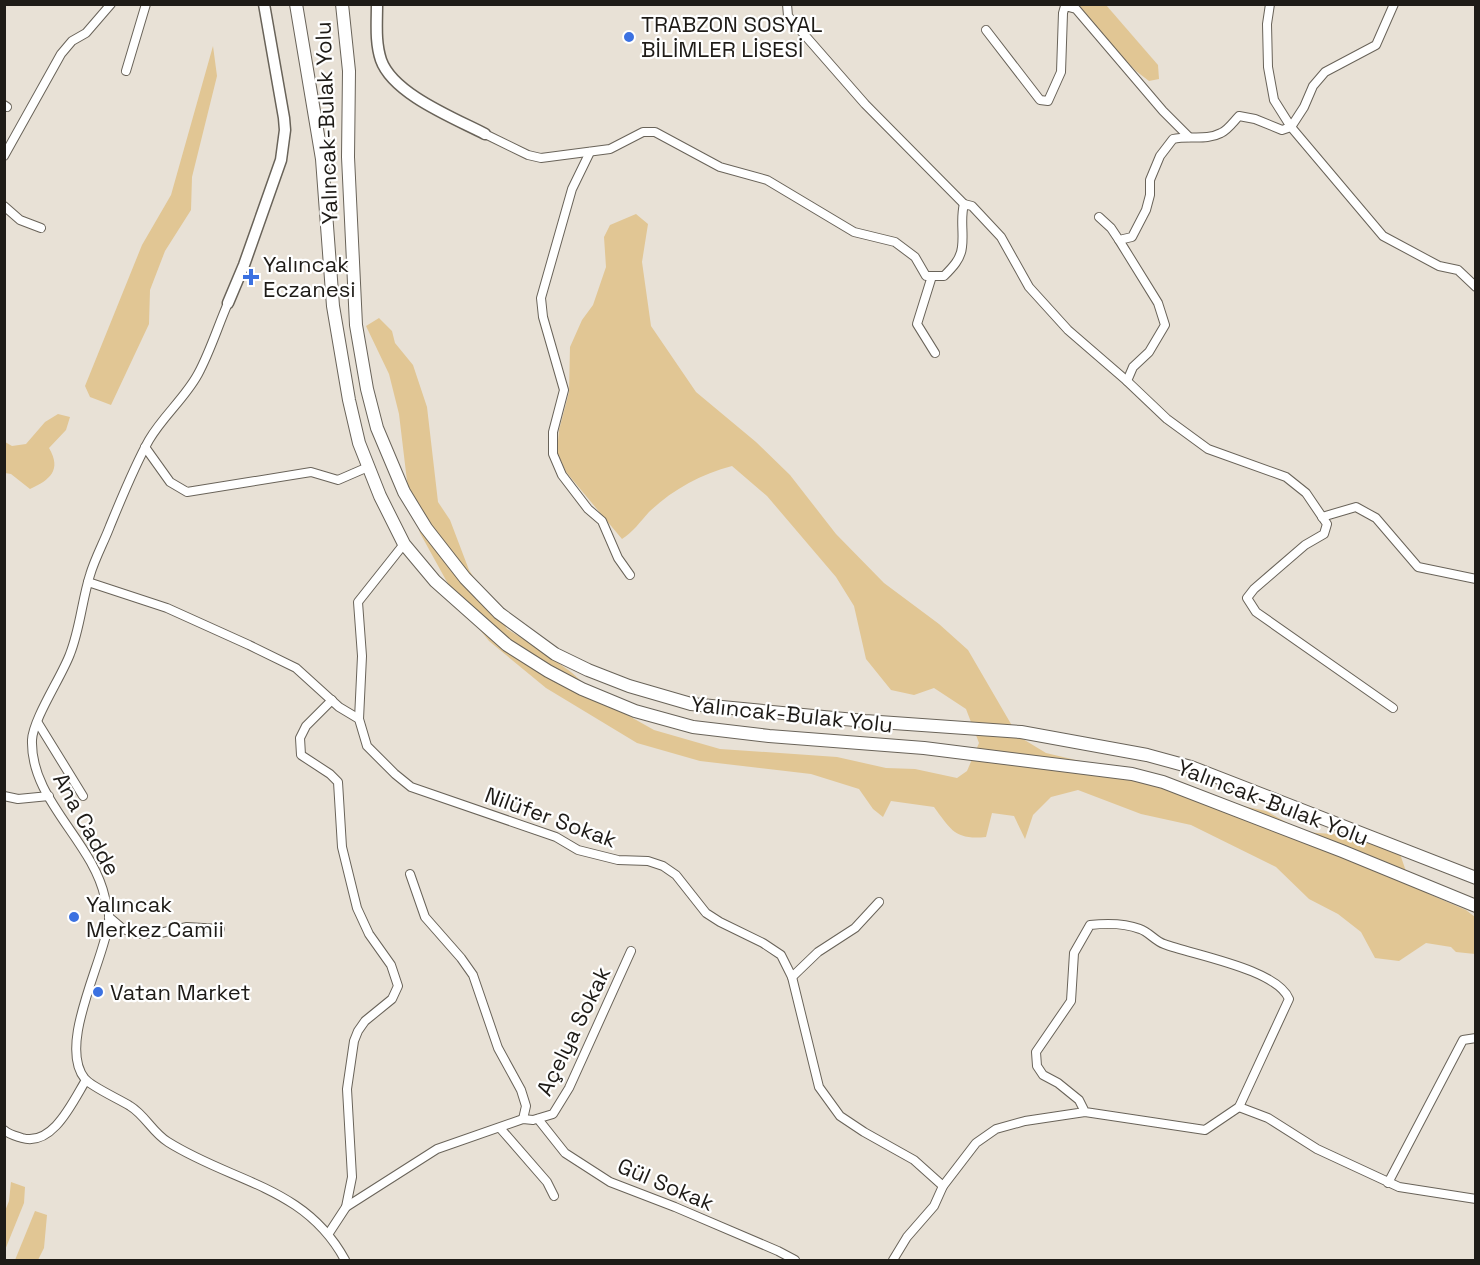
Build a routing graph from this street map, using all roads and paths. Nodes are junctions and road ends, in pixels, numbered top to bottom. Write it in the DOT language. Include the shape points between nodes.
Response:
graph roads {
  1 [pos="111,4"];
  2 [pos="147,4"];
  3 [pos="264,4"];
  4 [pos="296,4"];
  5 [pos="342,4"];
  6 [pos="377,4"];
  7 [pos="780,4"];
  8 [pos="787,4"];
  9 [pos="1270,4"];
  10 [pos="1394,4"];
  11 [pos="788,16"];
  12 [pos="986,30"];
  13 [pos="126,71"];
  14 [pos="1291,127"];
  15 [pos="485,134"];
  16 [pos="1189,137"];
  17 [pos="591,152"];
  18 [pos="4,156"];
  19 [pos="964,204"];
  20 [pos="4,206"];
  21 [pos="1099,218"];
  22 [pos="41,228"];
  23 [pos="1119,240"];
  24 [pos="932,276"];
  25 [pos="1476,287"];
  26 [pos="228,303"];
  27 [pos="935,353"];
  28 [pos="1127,381"];
  29 [pos="146,447"];
  30 [pos="368,467"];
  31 [pos="1322,517"];
  32 [pos="404,544"];
  33 [pos="630,574"];
  34 [pos="1476,579"];
  35 [pos="88,582"];
  36 [pos="332,700"];
  37 [pos="1393,708"];
  38 [pos="359,719"];
  39 [pos="38,723"];
  40 [pos="4,796"];
  41 [pos="49,796"];
  42 [pos="83,796"];
  43 [pos="410,874"];
  44 [pos="1476,878"];
  45 [pos="879,902"];
  46 [pos="1476,906"];
  47 [pos="110,917"];
  48 [pos="220,929"];
  49 [pos="631,951"];
  50 [pos="792,977"];
  51 [pos="1476,1038"];
  52 [pos="86,1080"];
  53 [pos="1239,1107"];
  54 [pos="1085,1112"];
  55 [pos="523,1119"];
  56 [pos="538,1119"];
  57 [pos="500,1128"];
  58 [pos="4,1130"];
  59 [pos="1388,1183"];
  60 [pos="943,1186"];
  61 [pos="554,1196"];
  62 [pos="1476,1199"];
  63 [pos="346,1207"];
  64 [pos="328,1233"];
  65 [pos="345,1260"];
  66 [pos="795,1260"];
  67 [pos="893,1260"];
  1 -- 18 [label="street" via="61,54"];
  2 -- 13 [label="street"];
  3 -- 26 [label="street" via="284,118 283,146"];
  4 -- 30 [label="main road, Yalıncak-Bulak Yolu" via="322,159 333,306 349,400"];
  5 -- 44 [label="main road, Yalıncak-Bulak Yolu" via="349,72 348,157 356,325 377,428 404,492 426,528 499,613 555,654 655,695 740,710 1021,732 1146,754 1191,767"];
  6 -- 15 [label="street" via="378,47 392,77 408,93"];
  7 -- 11 [label="street"];
  8 -- 11 [label="street"];
  9 -- 14 [label="street" via="1268,67 1274,100"];
  10 -- 14 [label="street" via="1376,45 1325,72"];
  11 -- 19 [label="street" via="865,104"];
  12 -- 16 [label="street" via="1040,100 1048,101 1061,72 1065,6 1076,9"];
  14 -- 16 [label="street" via="1282,130 1239,116 1222,132 1203,138"];
  14 -- 25 [label="street" via="1383,236 1439,266 1458,270"];
  15 -- 17 [label="street" via="541,158"];
  16 -- 23 [label="street" via="1173,139 1160,156 1150,180 1146,210 1132,237"];
  17 -- 24 [label="street" via="610,149 643,132 655,132 720,167 767,180 854,232 895,242 915,257 926,276"];
  17 -- 33 [label="street" via="572,189 541,298 564,390 553,432 553,454 562,475 602,521 618,558"];
  19 -- 24 [label="street" via="962,248 956,264 944,276"];
  19 -- 28 [label="street" via="972,206 1001,237 1029,287 1068,330"];
  20 -- 22 [label="street" via="20,220"];
  21 -- 23 [label="street"];
  23 -- 28 [label="street" via="1158,303 1165,325"];
  24 -- 27 [label="street" via="917,324"];
  26 -- 29 [label="street, Ana Cadde" via="198,374"];
  28 -- 31 [label="street" via="1167,419 1209,449 1286,477 1306,493"];
  29 -- 30 [label="street" via="170,482 187,492 311,472 338,480"];
  29 -- 35 [label="street, Ana Cadde"];
  30 -- 32 [label="main road, Yalıncak-Bulak Yolu"];
  31 -- 34 [label="street" via="1356,507 1376,518 1418,567"];
  31 -- 37 [label="street" via="1327,524 1324,534 1247,598 1256,612"];
  32 -- 38 [label="street" via="358,602 362,656"];
  32 -- 46 [label="main road, Yalıncak-Bulak Yolu" via="435,581 507,645 548,672 636,711 693,727 924,748 1132,774 1163,782"];
  35 -- 36 [label="street" via="166,608 249,645 296,668"];
  35 -- 39 [label="street, Ana Cadde" via="70,654"];
  36 -- 38 [label="street"];
  36 -- 63 [label="street" via="306,726 300,738 301,755 338,782 342,847 357,908 369,934 391,965 398,986 392,999 358,1030 354,1041 347,1089 352,1177"];
  38 -- 50 [label="street, Nilüfer Sokak" via="367,746 411,787 556,837 578,850 663,866 676,875 706,913 781,955"];
  39 -- 41 [label="street, Ana Cadde" via="32,736 33,760"];
  39 -- 42 [label="street"];
  40 -- 41 [label="street"];
  41 -- 47 [label="street, Ana Cadde" via="102,880"];
  43 -- 55 [label="street" via="425,917 473,975 498,1048 521,1090 526,1106"];
  45 -- 50 [label="street" via="855,928 818,952"];
  47 -- 48 [label="street" via="123,929 138,934 187,927"];
  47 -- 52 [label="street, Ana Cadde" via="76,1037 75,1051"];
  49 -- 56 [label="street, Açelya Sokak" via="569,1088 553,1114"];
  50 -- 60 [label="street, Nilüfer Sokak" via="819,1087 840,1116 914,1160"];
  51 -- 59 [label="street" via="1463,1040"];
  52 -- 58 [label="street" via="63,1119 39,1138 27,1139"];
  52 -- 64 [label="street" via="134,1108 165,1141 280,1195"];
  53 -- 54 [label="street" via="1205,1130"];
  53 -- 54 [label="street" via="1289,999 1286,992 1253,971 1161,943 1142,929 1115,923 1090,925 1074,953 1071,1001 1036,1052 1037,1066 1043,1075 1079,1100"];
  53 -- 59 [label="street" via="1268,1118 1317,1149"];
  54 -- 60 [label="street" via="996,1129 976,1143"];
  55 -- 56 [label="street, Açelya Sokak"];
  55 -- 57 [label="street, Açelya Sokak"];
  56 -- 66 [label="street, Gül Sokak" via="565,1153 610,1182"];
  57 -- 61 [label="street" via="547,1182"];
  57 -- 63 [label="street, Açelya Sokak" via="437,1149"];
  59 -- 62 [label="street"];
  60 -- 67 [label="street" via="934,1206"];
  63 -- 64 [label="street"];
  64 -- 65 [label="street"];
}
